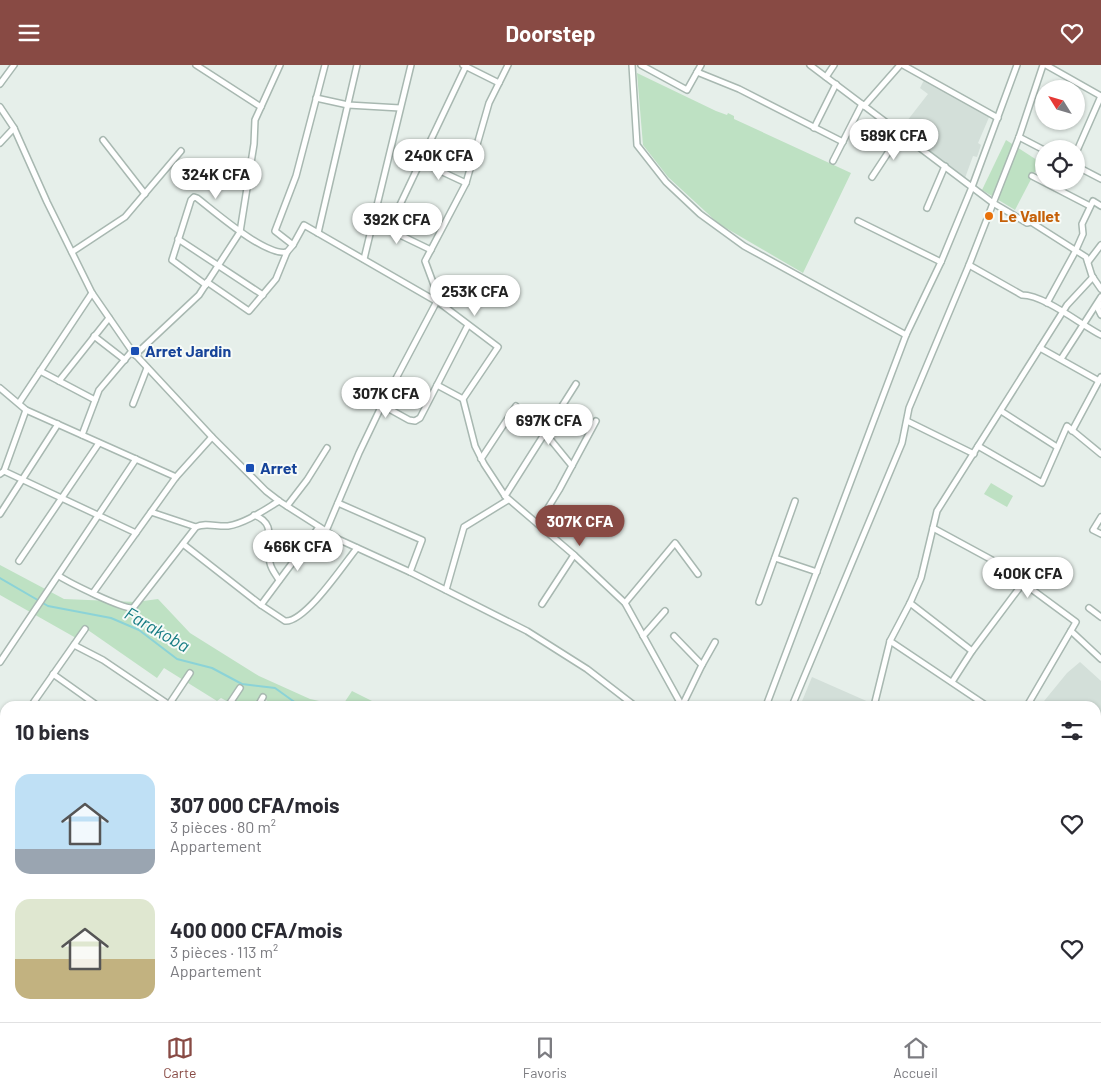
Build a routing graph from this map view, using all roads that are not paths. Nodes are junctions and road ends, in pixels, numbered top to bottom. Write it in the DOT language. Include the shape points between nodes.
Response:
graph roads {
  1 [pos="14,65"];
  2 [pos="196,65"];
  3 [pos="280,65"];
  4 [pos="325,65"];
  5 [pos="356,65"];
  6 [pos="411,65"];
  7 [pos="508,65"];
  8 [pos="632,65"];
  9 [pos="641,65"];
  10 [pos="655,65"];
  11 [pos="701,65"];
  12 [pos="810,65"];
  13 [pos="834,65"];
  14 [pos="902,65"];
  15 [pos="1045,65"];
  16 [pos="467,66"];
  17 [pos="1016,66"];
  18 [pos="652,71"];
  19 [pos="697,72"];
  20 [pos="826,77"];
  21 [pos="499,83"];
  22 [pos="0,84"];
  23 [pos="836,84"];
  24 [pos="1101,96"];
  25 [pos="316,98"];
  26 [pos="348,105"];
  27 [pos="863,105"];
  28 [pos="0,107"];
  29 [pos="261,107"];
  30 [pos="400,108"];
  31 [pos="998,118"];
  32 [pos="14,128"];
  33 [pos="814,128"];
  34 [pos="901,133"];
  35 [pos="1019,137"];
  36 [pos="1082,140"];
  37 [pos="103,141"];
  38 [pos="843,142"];
  39 [pos="0,143"];
  40 [pos="1035,145"];
  41 [pos="181,151"];
  42 [pos="834,161"];
  43 [pos="422,162"];
  44 [pos="945,167"];
  45 [pos="1085,171"];
  46 [pos="1032,175"];
  47 [pos="872,177"];
  48 [pos="1101,179"];
  49 [pos="466,183"];
  50 [pos="972,187"];
  51 [pos="145,194"];
  52 [pos="993,203"];
  53 [pos="1090,206"];
  54 [pos="1101,206"];
  55 [pos="927,208"];
  56 [pos="858,221"];
  57 [pos="373,222"];
  58 [pos="388,230"];
  59 [pos="240,232"];
  60 [pos="318,233"];
  61 [pos="178,239"];
  62 [pos="293,245"];
  63 [pos="1101,245"];
  64 [pos="430,250"];
  65 [pos="1076,250"];
  66 [pos="72,252"];
  67 [pos="287,252"];
  68 [pos="364,259"];
  69 [pos="941,262"];
  70 [pos="1088,262"];
  71 [pos="218,265"];
  72 [pos="969,265"];
  73 [pos="1093,277"];
  74 [pos="206,284"];
  75 [pos="1101,289"];
  76 [pos="92,293"];
  77 [pos="263,295"];
  78 [pos="1101,298"];
  79 [pos="439,302"];
  80 [pos="1047,303"];
  81 [pos="1062,313"];
  82 [pos="1101,315"];
  83 [pos="109,318"];
  84 [pos="468,325"];
  85 [pos="1084,326"];
  86 [pos="906,335"];
  87 [pos="1101,335"];
  88 [pos="94,336"];
  89 [pos="1040,347"];
  90 [pos="133,353"];
  91 [pos="1060,359"];
  92 [pos="125,360"];
  93 [pos="147,368"];
  94 [pos="40,371"];
  95 [pos="1100,379"];
  96 [pos="59,381"];
  97 [pos="576,384"];
  98 [pos="437,385"];
  99 [pos="0,388"];
  100 [pos="463,399"];
  101 [pos="95,400"];
  102 [pos="19,403"];
  103 [pos="133,404"];
  104 [pos="382,405"];
  105 [pos="516,406"];
  106 [pos="26,410"];
  107 [pos="1001,411"];
  108 [pos="596,421"];
  109 [pos="907,421"];
  110 [pos="537,423"];
  111 [pos="58,424"];
  112 [pos="1072,431"];
  113 [pos="545,433"];
  114 [pos="82,435"];
  115 [pos="212,437"];
  116 [pos="99,443"];
  117 [pos="978,446"];
  118 [pos="1057,447"];
  119 [pos="327,448"];
  120 [pos="974,454"];
  121 [pos="1101,454"];
  122 [pos="136,459"];
  123 [pos="481,459"];
  124 [pos="572,466"];
  125 [pos="2,472"];
  126 [pos="176,477"];
  127 [pos="23,479"];
  128 [pos="61,498"];
  129 [pos="506,498"];
  130 [pos="279,501"];
  131 [pos="795,501"];
  132 [pos="338,503"];
  133 [pos="287,506"];
  134 [pos="151,512"];
  135 [pos="0,515"];
  136 [pos="99,515"];
  137 [pos="254,515"];
  138 [pos="1101,517"];
  139 [pos="538,524"];
  140 [pos="196,527"];
  141 [pos="319,527"];
  142 [pos="933,528"];
  143 [pos="326,531"];
  144 [pos="136,533"];
  145 [pos="1101,534"];
  146 [pos="183,544"];
  147 [pos="357,548"];
  148 [pos="574,555"];
  149 [pos="775,558"];
  150 [pos="19,561"];
  151 [pos="817,571"];
  152 [pos="410,572"];
  153 [pos="698,574"];
  154 [pos="59,576"];
  155 [pos="279,580"];
  156 [pos="1023,583"];
  157 [pos="446,590"];
  158 [pos="93,593"];
  159 [pos="759,602"];
  160 [pos="625,603"];
  161 [pos="910,603"];
  162 [pos="542,604"];
  163 [pos="260,605"];
  164 [pos="1089,608"];
  165 [pos="665,611"];
  166 [pos="1101,617"];
  167 [pos="85,629"];
  168 [pos="1071,631"];
  169 [pos="643,636"];
  170 [pos="674,636"];
  171 [pos="890,641"];
  172 [pos="715,642"];
  173 [pos="74,645"];
  174 [pos="972,651"];
  175 [pos="1100,656"];
  176 [pos="0,662"];
  177 [pos="702,665"];
  178 [pos="190,673"];
  179 [pos="53,675"];
  180 [pos="952,682"];
  181 [pos="240,688"];
  182 [pos="263,697"];
  183 [pos="35,701"];
  184 [pos="91,701"];
  185 [pos="162,701"];
  186 [pos="172,701"];
  187 [pos="231,701"];
  188 [pos="261,701"];
  189 [pos="629,701"];
  190 [pos="679,701"];
  191 [pos="684,701"];
  192 [pos="768,701"];
  193 [pos="794,701"];
  194 [pos="875,701"];
  195 [pos="980,701"];
  196 [pos="1030,701"];
  1 -- 22 [label="street"];
  2 -- 29 [label="street"];
  3 -- 29 [label="street"];
  4 -- 25 [label="street"];
  5 -- 26 [label="street"];
  6 -- 30 [label="street"];
  7 -- 21 [label="street"];
  8 -- 86 [label="street" via="637,145 666,182 700,214 744,246"];
  9 -- 18 [label="street"];
  10 -- 18 [label="street"];
  11 -- 19 [label="street"];
  12 -- 20 [label="street"];
  13 -- 20 [label="street"];
  14 -- 27 [label="street"];
  14 -- 31 [label="street"];
  15 -- 24 [label="street"];
  15 -- 35 [label="street"];
  16 -- 21 [label="street"];
  16 -- 43 [label="street"];
  17 -- 31 [label="street"];
  18 -- 19 [label="street" via="687,90"];
  19 -- 33 [label="street" via="739,89"];
  20 -- 23 [label="street"];
  21 -- 49 [label="street" via="489,103"];
  23 -- 27 [label="street"];
  23 -- 33 [label="street"];
  24 -- 36 [label="street"];
  25 -- 26 [label="street"];
  25 -- 62 [label="street" via="296,176 274,231"];
  26 -- 30 [label="street"];
  26 -- 60 [label="street"];
  27 -- 34 [label="street"];
  27 -- 38 [label="street"];
  28 -- 32 [label="street"];
  29 -- 59 [label="street" via="255,120"];
  30 -- 57 [label="street"];
  31 -- 50 [label="street"];
  32 -- 39 [label="street"];
  32 -- 66 [label="street"];
  33 -- 38 [label="street"];
  34 -- 44 [label="street"];
  34 -- 47 [label="street"];
  35 -- 40 [label="street"];
  35 -- 52 [label="street"];
  37 -- 51 [label="street"];
  38 -- 42 [label="street"];
  41 -- 51 [label="street"];
  43 -- 49 [label="street"];
  43 -- 58 [label="street"];
  44 -- 50 [label="street"];
  44 -- 55 [label="street"];
  45 -- 48 [label="street"];
  46 -- 53 [label="street"];
  49 -- 64 [label="street"];
  50 -- 52 [label="street"];
  50 -- 69 [label="street"];
  51 -- 66 [label="street" via="125,217"];
  52 -- 65 [label="street"];
  52 -- 72 [label="street"];
  53 -- 54 [label="street" via="1092,201"];
  53 -- 65 [label="street"];
  56 -- 69 [label="street"];
  57 -- 58 [label="street"];
  57 -- 68 [label="street"];
  58 -- 64 [label="street"];
  59 -- 61 [label="street" via="194,197"];
  59 -- 67 [label="street" via="276,252"];
  59 -- 71 [label="street"];
  60 -- 62 [label="street" via="304,225"];
  60 -- 68 [label="street"];
  61 -- 71 [label="street"];
  61 -- 74 [label="street" via="172,260"];
  62 -- 67 [label="street"];
  63 -- 70 [label="street"];
  64 -- 79 [label="street" via="425,261"];
  65 -- 70 [label="street"];
  65 -- 80 [label="street"];
  66 -- 76 [label="street"];
  67 -- 77 [label="street" via="276,279"];
  68 -- 79 [label="street"];
  69 -- 86 [label="street"];
  70 -- 73 [label="street"];
  71 -- 74 [label="street"];
  71 -- 77 [label="street"];
  72 -- 80 [label="street" via="1022,295"];
  72 -- 109 [label="street" via="909,408"];
  73 -- 75 [label="street"];
  73 -- 81 [label="street"];
  74 -- 77 [label="street" via="249,311"];
  74 -- 90 [label="street" via="199,295"];
  76 -- 83 [label="street"];
  76 -- 94 [label="street"];
  78 -- 82 [label="street" via="1098,309"];
  78 -- 85 [label="street"];
  79 -- 84 [label="street"];
  79 -- 104 [label="street"];
  80 -- 81 [label="street"];
  81 -- 85 [label="street"];
  81 -- 89 [label="street"];
  83 -- 88 [label="street"];
  83 -- 90 [label="street"];
  84 -- 98 [label="street"];
  84 -- 100 [label="street" via="498,347"];
  85 -- 87 [label="street"];
  85 -- 91 [label="street"];
  86 -- 151 [label="street"];
  88 -- 92 [label="street"];
  88 -- 96 [label="street"];
  89 -- 91 [label="street"];
  89 -- 107 [label="street"];
  90 -- 92 [label="street"];
  90 -- 93 [label="street"];
  91 -- 95 [label="street"];
  92 -- 101 [label="street" via="103,384"];
  93 -- 103 [label="street"];
  93 -- 115 [label="street"];
  94 -- 96 [label="street"];
  94 -- 102 [label="street"];
  95 -- 112 [label="street"];
  96 -- 101 [label="street"];
  97 -- 113 [label="street"];
  98 -- 100 [label="street"];
  98 -- 104 [label="street" via="420,418 415,421"];
  99 -- 102 [label="street"];
  100 -- 123 [label="street"];
  101 -- 114 [label="street"];
  102 -- 106 [label="street"];
  104 -- 132 [label="street"];
  105 -- 123 [label="street"];
  106 -- 111 [label="street"];
  106 -- 125 [label="street"];
  107 -- 117 [label="street"];
  107 -- 118 [label="street"];
  108 -- 124 [label="street"];
  109 -- 120 [label="street"];
  109 -- 193 [label="street" via="902,443"];
  110 -- 113 [label="street"];
  111 -- 114 [label="street"];
  111 -- 127 [label="street"];
  112 -- 118 [label="street" via="1067,426"];
  112 -- 121 [label="street"];
  113 -- 124 [label="street"];
  113 -- 129 [label="street"];
  114 -- 116 [label="street"];
  115 -- 126 [label="street"];
  115 -- 130 [label="street"];
  116 -- 122 [label="street"];
  116 -- 128 [label="street"];
  117 -- 118 [label="street" via="1042,483"];
  117 -- 120 [label="street"];
  119 -- 133 [label="street"];
  120 -- 142 [label="street" via="937,511"];
  122 -- 126 [label="street"];
  122 -- 136 [label="street"];
  123 -- 129 [label="street"];
  124 -- 139 [label="street"];
  125 -- 127 [label="street"];
  126 -- 134 [label="street"];
  127 -- 128 [label="street"];
  127 -- 135 [label="street"];
  128 -- 136 [label="street"];
  128 -- 150 [label="street"];
  129 -- 139 [label="street"];
  129 -- 157 [label="street" via="464,527"];
  130 -- 133 [label="street"];
  130 -- 137 [label="street"];
  131 -- 149 [label="street"];
  132 -- 143 [label="street"];
  132 -- 152 [label="street" via="422,540"];
  133 -- 141 [label="street"];
  134 -- 140 [label="street"];
  134 -- 144 [label="street"];
  136 -- 144 [label="street"];
  136 -- 154 [label="street"];
  137 -- 140 [label="street" via="228,526 201,524"];
  137 -- 155 [label="street" via="262,518 269,529 270,563"];
  138 -- 145 [label="street" via="1093,530"];
  139 -- 148 [label="street"];
  140 -- 146 [label="street"];
  141 -- 143 [label="street"];
  141 -- 155 [label="street"];
  142 -- 156 [label="street" via="992,560"];
  142 -- 161 [label="street" via="921,578"];
  143 -- 147 [label="street"];
  144 -- 158 [label="street"];
  146 -- 158 [label="street" via="133,607 123,607"];
  146 -- 163 [label="street"];
  147 -- 152 [label="street"];
  147 -- 163 [label="street" via="297,618 285,621"];
  148 -- 160 [label="street"];
  148 -- 162 [label="street"];
  149 -- 151 [label="street"];
  149 -- 159 [label="street"];
  151 -- 192 [label="street"];
  152 -- 157 [label="street"];
  153 -- 160 [label="street" via="675,543"];
  154 -- 158 [label="street"];
  154 -- 176 [label="street"];
  155 -- 163 [label="street"];
  156 -- 168 [label="street" via="1076,622"];
  156 -- 174 [label="street"];
  157 -- 189 [label="street" via="527,631"];
  160 -- 169 [label="street"];
  161 -- 171 [label="street"];
  161 -- 174 [label="street"];
  164 -- 166 [label="street"];
  165 -- 169 [label="street"];
  167 -- 173 [label="street"];
  168 -- 175 [label="street"];
  168 -- 196 [label="street"];
  169 -- 190 [label="street"];
  170 -- 177 [label="street"];
  171 -- 180 [label="street"];
  171 -- 194 [label="street"];
  172 -- 177 [label="street"];
  173 -- 179 [label="street"];
  173 -- 185 [label="street" via="103,660"];
  174 -- 180 [label="street"];
  177 -- 191 [label="street"];
  178 -- 186 [label="street"];
  179 -- 183 [label="street"];
  179 -- 184 [label="street"];
  180 -- 195 [label="street"];
  181 -- 187 [label="street"];
  182 -- 188 [label="street"];
}
